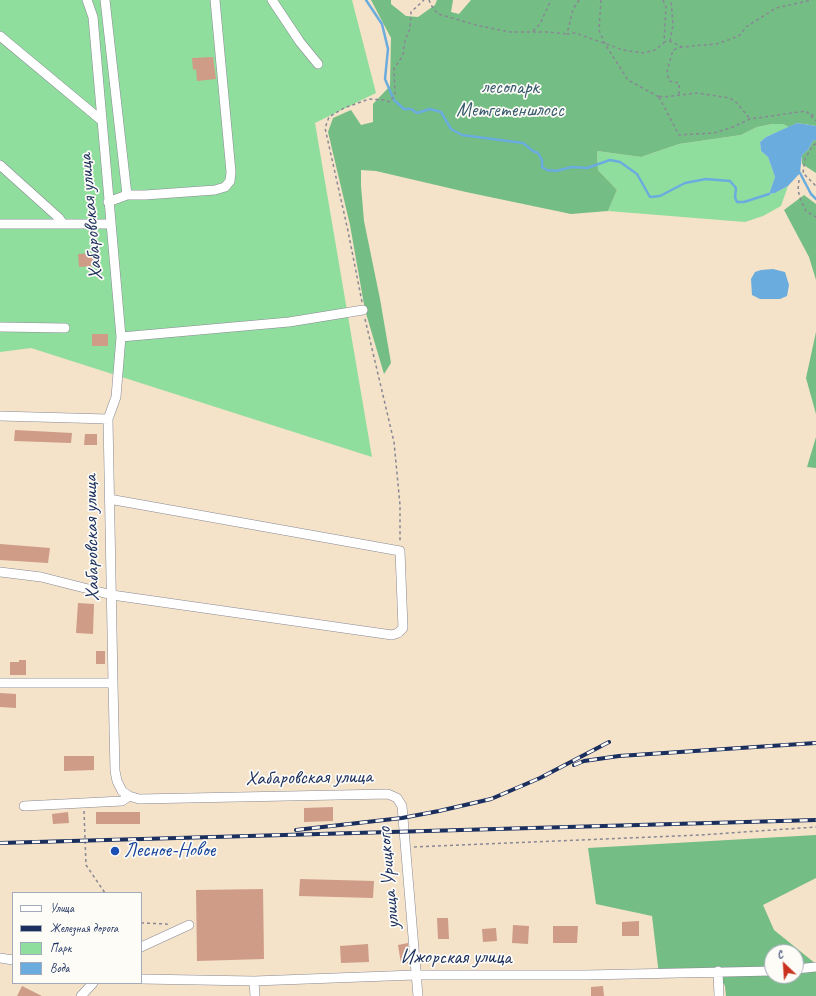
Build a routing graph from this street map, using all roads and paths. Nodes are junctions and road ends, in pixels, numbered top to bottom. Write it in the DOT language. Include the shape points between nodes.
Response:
graph roads {
  1 [pos="87,0"];
  2 [pos="105,0"];
  3 [pos="215,0"];
  4 [pos="272,0"];
  5 [pos="424,0"];
  6 [pos="430,0"];
  7 [pos="551,0"];
  8 [pos="579,0"];
  9 [pos="601,0"];
  10 [pos="671,0"];
  11 [pos="812,0"];
  12 [pos="664,1"];
  13 [pos="532,32"];
  14 [pos="567,34"];
  15 [pos="0,36"];
  16 [pos="670,41"];
  17 [pos="664,42"];
  18 [pos="605,44"];
  19 [pos="682,47"];
  20 [pos="318,64"];
  21 [pos="679,95"];
  22 [pos="659,98"];
  23 [pos="816,115"];
  24 [pos="811,116"];
  25 [pos="750,118"];
  26 [pos="101,120"];
  27 [pos="816,121"];
  28 [pos="816,144"];
  29 [pos="0,165"];
  30 [pos="799,180"];
  31 [pos="816,186"];
  32 [pos="127,195"];
  33 [pos="108,202"];
  34 [pos="816,217"];
  35 [pos="0,224"];
  36 [pos="63,224"];
  37 [pos="110,224"];
  38 [pos="363,310"];
  39 [pos="0,327"];
  40 [pos="65,328"];
  41 [pos="121,337"];
  42 [pos="0,416"];
  43 [pos="108,419"];
  44 [pos="109,499"];
  45 [pos="400,551"];
  46 [pos="0,572"];
  47 [pos="112,595"];
  48 [pos="0,683"];
  49 [pos="113,683"];
  50 [pos="129,796"];
  51 [pos="84,803"];
  52 [pos="24,806"];
  53 [pos="402,806"];
  54 [pos="816,827"];
  55 [pos="404,847"];
  56 [pos="104,892"];
  57 [pos="142,923"];
  58 [pos="189,925"];
  59 [pos="172,932"];
  60 [pos="142,947"];
  61 [pos="0,958"];
  62 [pos="12,960"];
  63 [pos="816,967"];
  64 [pos="804,968"];
  65 [pos="718,971"];
  66 [pos="764,971"];
  67 [pos="415,975"];
  68 [pos="142,979"];
  69 [pos="254,981"];
  70 [pos="92,984"];
  71 [pos="81,996"];
  72 [pos="255,996"];
  73 [pos="418,996"];
  74 [pos="719,996"];
  1 -- 26 [label="street, Хабаровская улица" via="93,17"];
  2 -- 32 [label="street"];
  3 -- 32 [label="street" via="232,172 230,180 225,187 215,190"];
  4 -- 20 [label="street"];
  5 -- 38 [label="path" via="411,12 410,29 403,55 394,69 395,94 390,102 369,99 344,108 329,117 325,128 346,218"];
  6 -- 13 [label="path" via="430,5 438,14 510,32"];
  7 -- 13 [label="path" via="540,24"];
  8 -- 14 [label="path" via="573,9"];
  9 -- 18 [label="path" via="599,30"];
  10 -- 16 [label="path" via="673,24"];
  11 -- 19 [label="path" via="776,8 731,39 716,44"];
  12 -- 17 [label="path"];
  13 -- 14 [label="path"];
  14 -- 18 [label="path" via="575,32"];
  15 -- 26 [label="street"];
  16 -- 17 [label="path"];
  16 -- 19 [label="path"];
  17 -- 18 [label="path" via="655,50 643,53"];
  18 -- 22 [label="path" via="628,80"];
  19 -- 21 [label="path" via="673,50 667,71 669,81 679,83"];
  21 -- 22 [label="path" via="664,98 658,96"];
  21 -- 25 [label="path" via="697,93 730,98"];
  22 -- 25 [label="path" via="679,135 714,133"];
  23 -- 24 [label="path"];
  24 -- 25 [label="path" via="806,111"];
  24 -- 27 [label="path"];
  26 -- 33 [label="street, Хабаровская улица"];
  28 -- 31 [label="path" via="806,159 803,173"];
  29 -- 36 [label="street"];
  30 -- 34 [label="path" via="801,201 806,211"];
  32 -- 33 [label="street"];
  33 -- 37 [label="street, Хабаровская улица"];
  35 -- 36 [label="street"];
  36 -- 37 [label="street"];
  37 -- 41 [label="street, Хабаровская улица"];
  38 -- 41 [label="street" via="289,322"];
  38 -- 45 [label="path" via="394,442 400,505"];
  39 -- 40 [label="street"];
  41 -- 43 [label="street, Хабаровская улица" via="116,397"];
  42 -- 43 [label="street"];
  43 -- 44 [label="street, Хабаровская улица"];
  44 -- 45 [label="street"];
  44 -- 47 [label="street, Хабаровская улица"];
  45 -- 47 [label="street" via="403,628 392,635"];
  46 -- 47 [label="street" via="41,577"];
  47 -- 49 [label="street, Хабаровская улица"];
  48 -- 49 [label="street"];
  49 -- 50 [label="street, Хабаровская улица" via="115,770 122,791"];
  50 -- 51 [label="street" via="122,801"];
  50 -- 53 [label="street, Хабаровская улица" via="139,799 388,794 397,798"];
  51 -- 52 [label="street"];
  51 -- 56 [label="path" via="86,865"];
  53 -- 55 [label="street, улица Урицкого"];
  54 -- 55 [label="path" via="701,835"];
  55 -- 67 [label="street, улица Урицкого"];
  57 -- 59 [label="path" via="167,924"];
  58 -- 59 [label="street"];
  59 -- 60 [label="street"];
  61 -- 62 [label="street"];
  63 -- 64 [label="street"];
  65 -- 66 [label="street, Ижорская улица"];
  65 -- 67 [label="street, Ижорская улица" via="586,975"];
  65 -- 74 [label="street"];
  67 -- 69 [label="street, Ижорская улица"];
  67 -- 73 [label="street, улица Урицкого"];
  68 -- 69 [label="street, Ижорская улица"];
  69 -- 72 [label="street"];
  70 -- 71 [label="street"];
}
